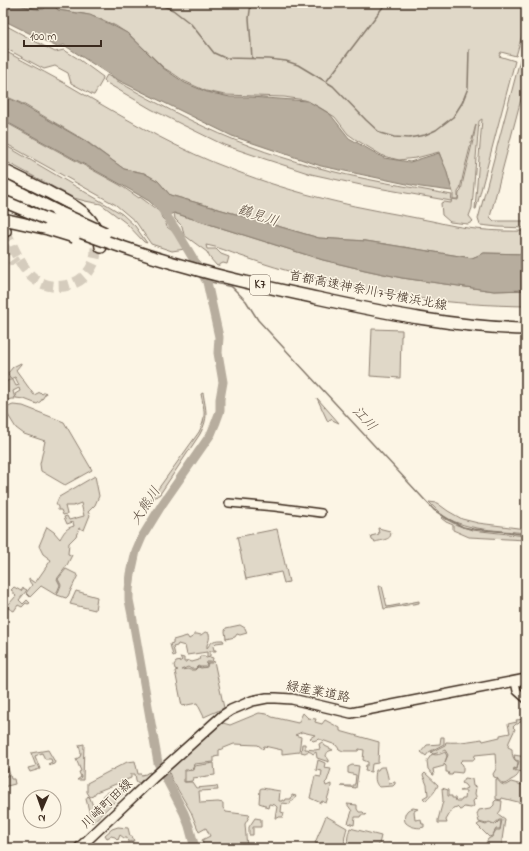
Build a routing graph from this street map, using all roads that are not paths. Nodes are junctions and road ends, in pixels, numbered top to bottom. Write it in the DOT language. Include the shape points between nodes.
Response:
graph roads {
  1 [pos="3,170"];
  2 [pos="3,176"];
  3 [pos="3,184"];
  4 [pos="3,195"];
  5 [pos="3,201"];
  6 [pos="55,214"];
  7 [pos="3,219"];
  8 [pos="191,267"];
  9 [pos="526,328"];
  10 [pos="229,503"];
  11 [pos="321,513"];
  12 [pos="526,679"];
  13 [pos="515,682"];
  14 [pos="526,698"];
  15 [pos="154,777"];
  16 [pos="79,848"];
  1 -- 2 [label="highway" via="80,210 94,225 100,239 99,246 90,227 81,217"];
  3 -- 6 [label="highway"];
  4 -- 6 [label="highway"];
  5 -- 8 [label="highway, 首都高速神奈川7号横浜北線 / K7, bridge" via="103,240 161,260"];
  6 -- 8 [label="highway, bridge"];
  7 -- 8 [label="highway, bridge"];
  8 -- 9 [label="highway, 首都高速神奈川7号横浜北線 / K7, bridge" via="245,282 388,313 464,325"];
  10 -- 11 [label="street"];
  12 -- 13 [label="main road, 緑産業道路"];
  13 -- 14 [label="street" via="517,691"];
  13 -- 15 [label="main road, 緑産業道路" via="351,713 284,698 252,701 222,716"];
  15 -- 16 [label="main road, 川崎町田線"];
}
